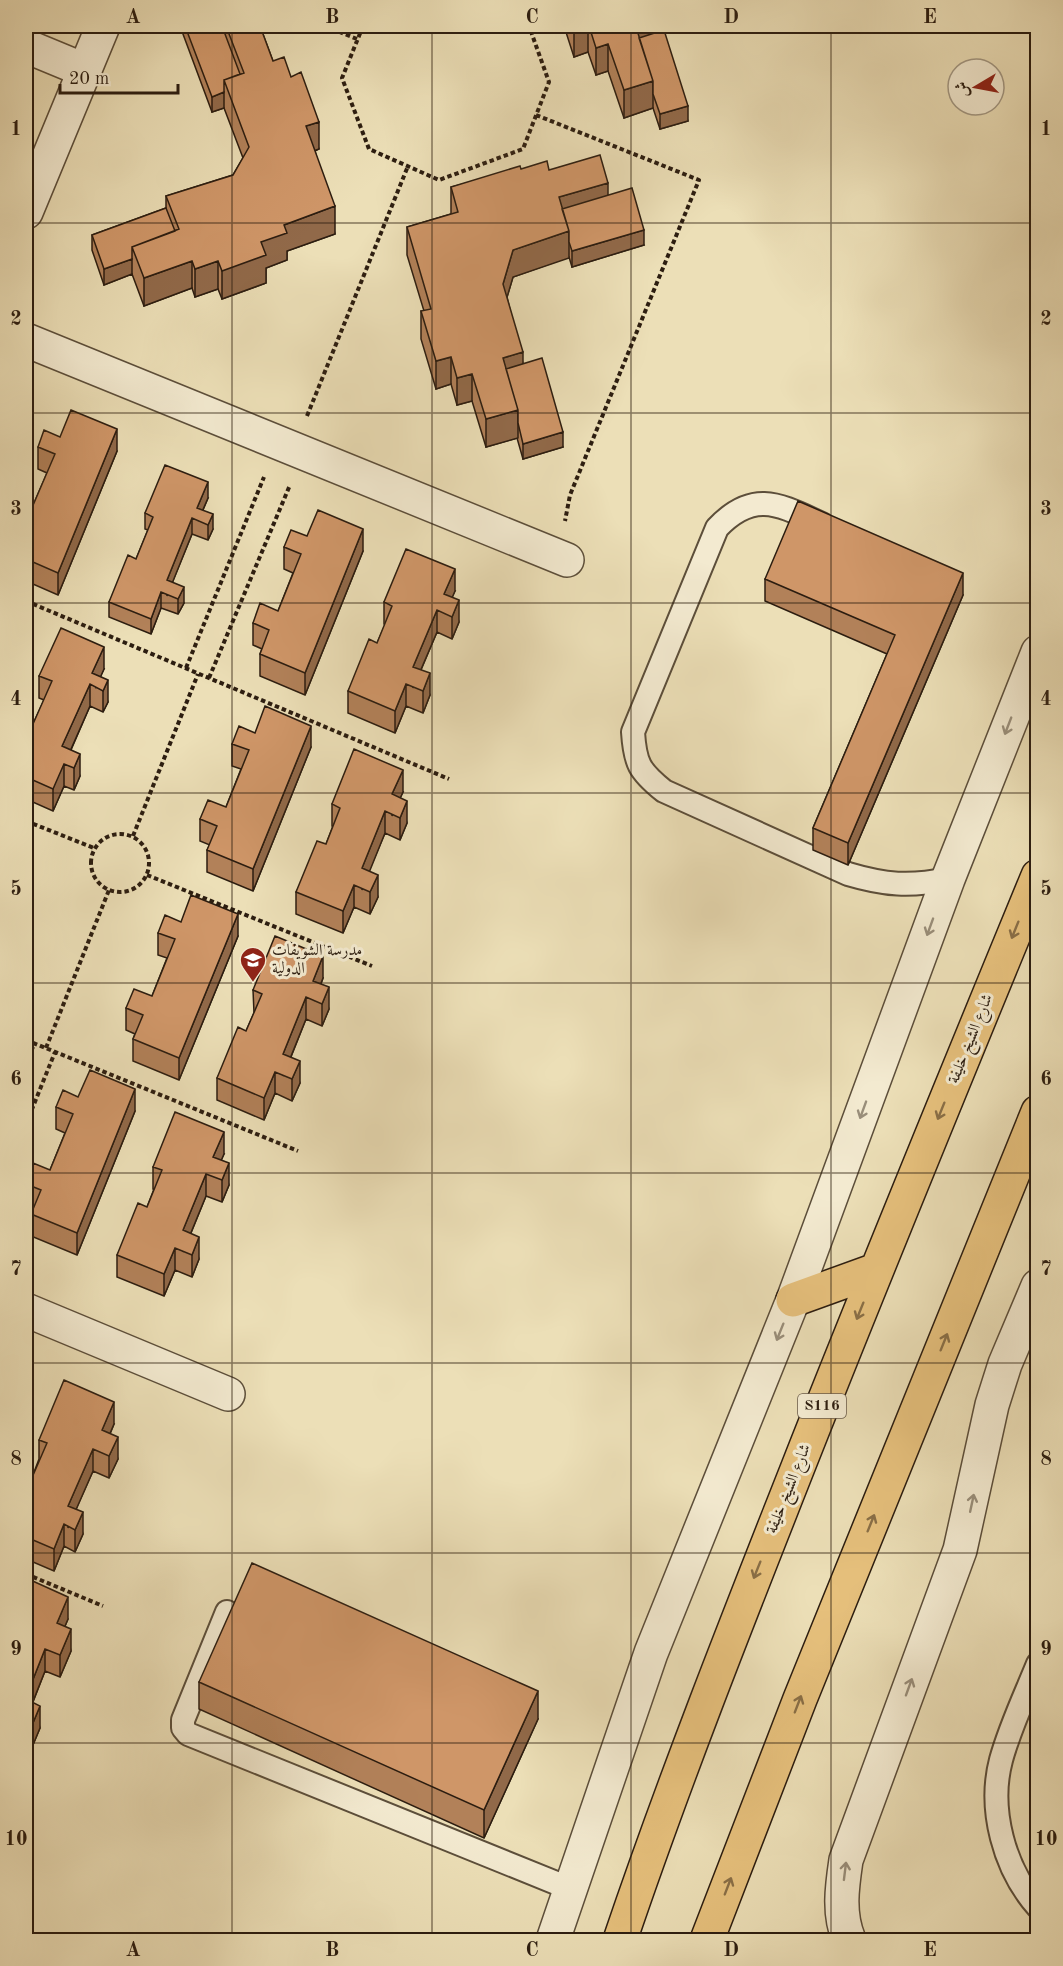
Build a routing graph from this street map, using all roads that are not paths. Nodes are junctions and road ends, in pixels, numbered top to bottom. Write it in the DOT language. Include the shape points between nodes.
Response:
graph roads {
  1 [pos="103,26"];
  2 [pos="26,46"];
  3 [pos="84,70"];
  4 [pos="26,212"];
  5 [pos="26,340"];
  6 [pos="838,531"];
  7 [pos="567,560"];
  8 [pos="1038,652"];
  9 [pos="1038,876"];
  10 [pos="948,879"];
  11 [pos="1038,1112"];
  12 [pos="876,1270"];
  13 [pos="1038,1287"];
  14 [pos="793,1300"];
  15 [pos="26,1310"];
  16 [pos="228,1394"];
  17 [pos="227,1612"];
  18 [pos="1038,1664"];
  19 [pos="572,1889"];
  20 [pos="1038,1907"];
  21 [pos="847,1935"];
  22 [pos="553,1941"];
  23 [pos="620,1941"];
  24 [pos="707,1941"];
  1 -- 3 [label="street"];
  2 -- 3 [label="street"];
  3 -- 4 [label="street"];
  5 -- 7 [label="street"];
  6 -- 10 [label="lane" via="766,503 730,514 717,528 633,732 635,755 646,776 664,791 848,874 897,885"];
  8 -- 10 [label="street, one-way"];
  9 -- 12 [label="highway, شارع الشيخ خليفة / S116, one-way"];
  10 -- 14 [label="street, one-way"];
  24 -- 11 [label="highway, one-way" via="800,1699"];
  12 -- 14 [label="highway"];
  12 -- 23 [label="highway, شارع الشيخ خليفة / S116, one-way" via="710,1693"];
  21 -- 13 [label="street, one-way" via="841,1897 846,1860 960,1550 992,1405"];
  14 -- 19 [label="street, one-way" via="651,1653"];
  15 -- 16 [label="street"];
  17 -- 19 [label="lane" via="183,1720 188,1734"];
  18 -- 20 [label="lane" via="1001,1761 997,1788 1004,1847 1016,1875"];
  19 -- 22 [label="street"];
}
